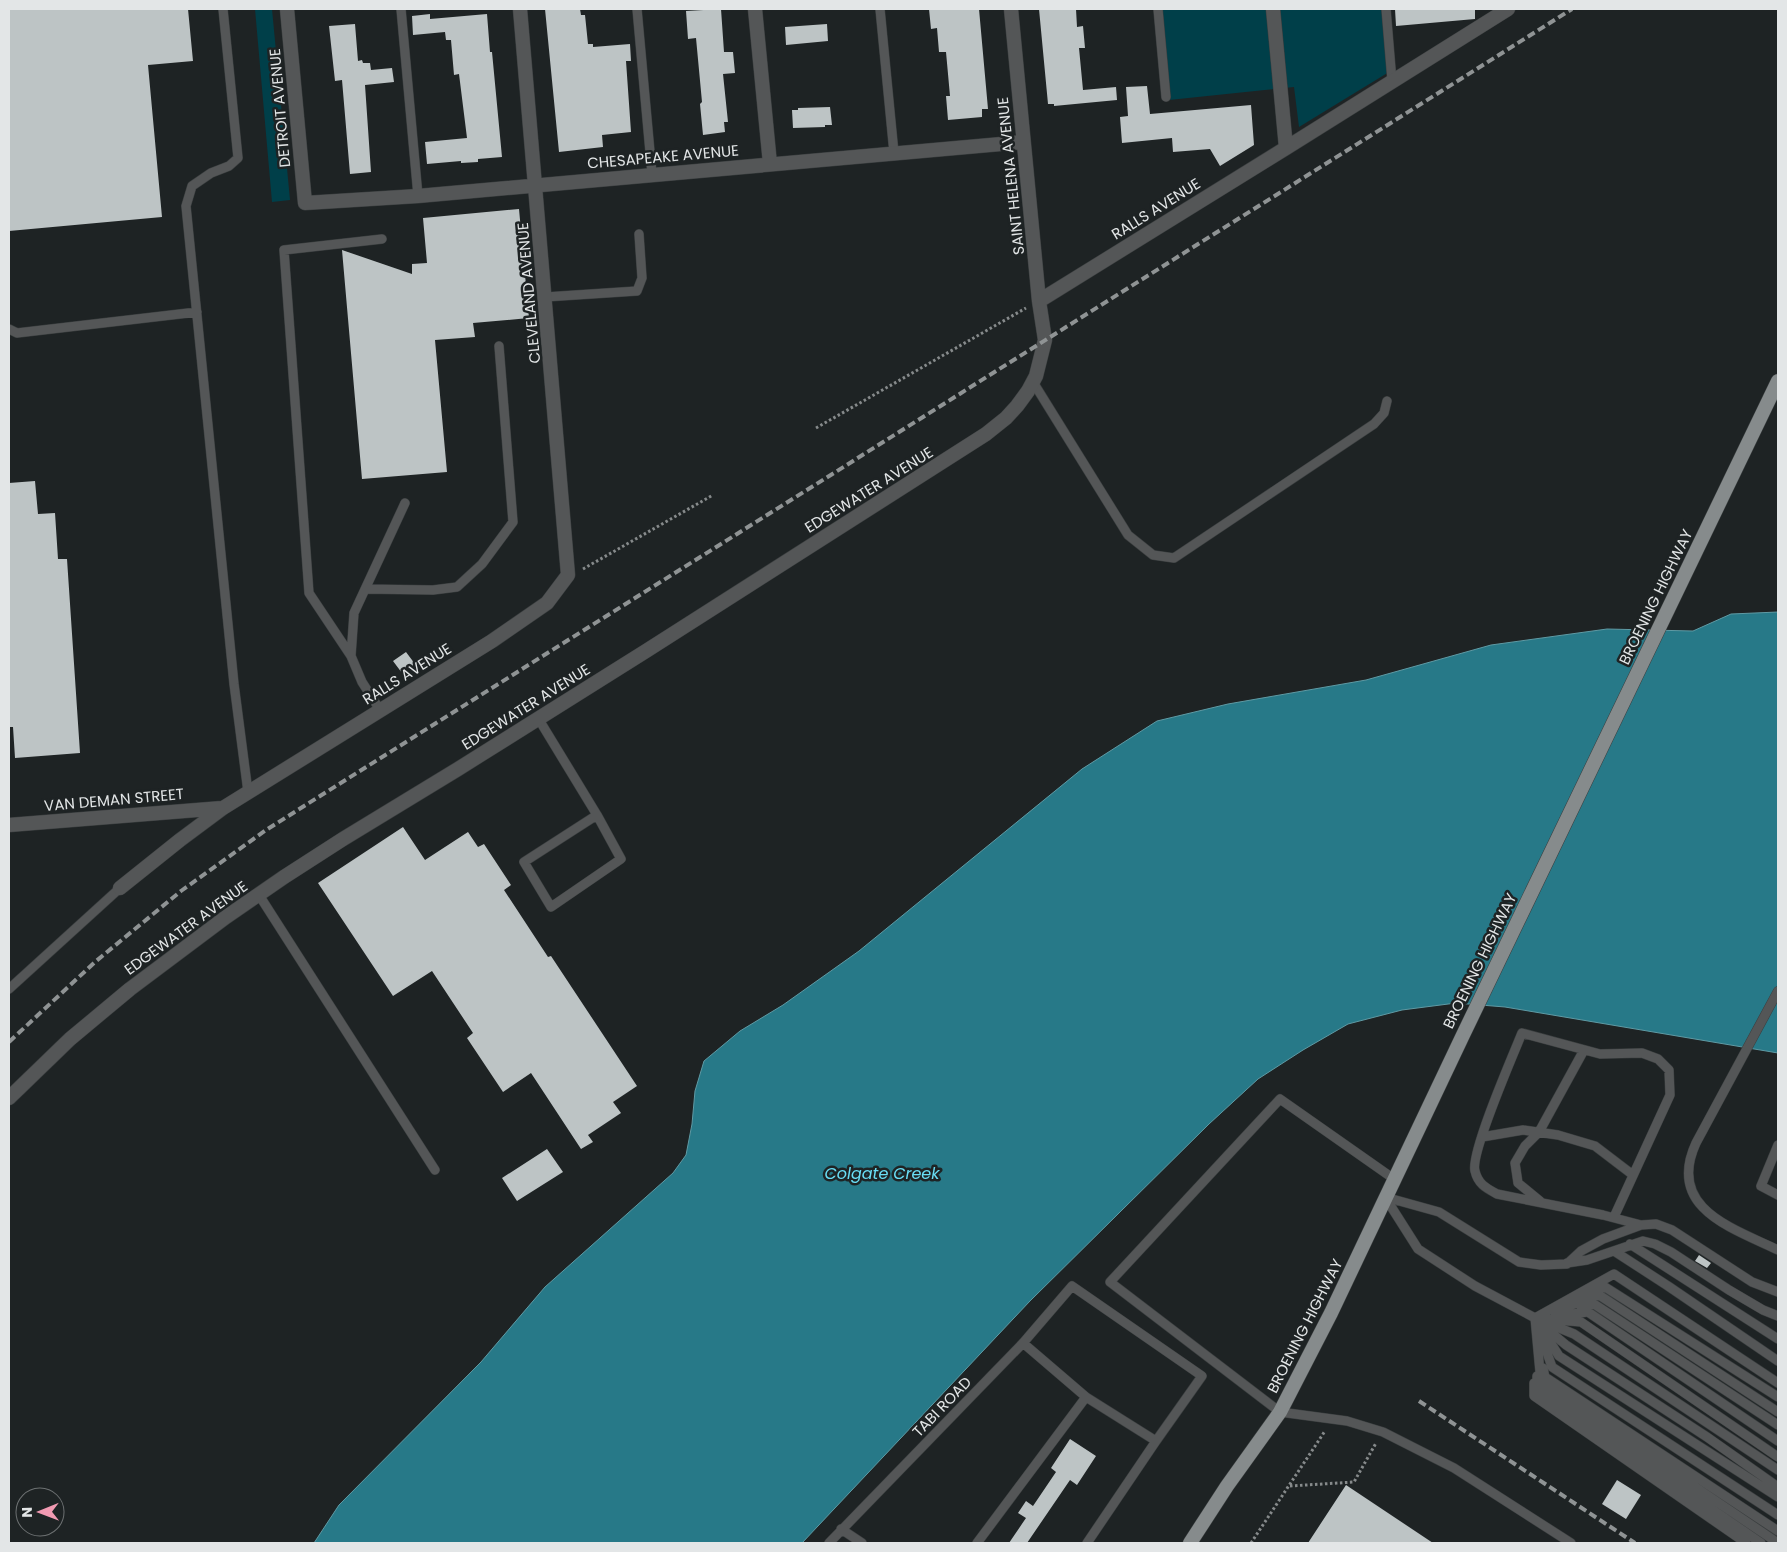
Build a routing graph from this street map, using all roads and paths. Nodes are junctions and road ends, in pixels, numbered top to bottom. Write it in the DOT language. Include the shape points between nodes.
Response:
graph roads {
  1 [pos="223,9"];
  2 [pos="287,9"];
  3 [pos="401,9"];
  4 [pos="520,9"];
  5 [pos="638,9"];
  6 [pos="755,9"];
  7 [pos="880,9"];
  8 [pos="1010,9"];
  9 [pos="1158,9"];
  10 [pos="1274,9"];
  11 [pos="1386,9"];
  12 [pos="1506,9"];
  13 [pos="1392,81"];
  14 [pos="1166,97"];
  15 [pos="1023,142"];
  16 [pos="1286,148"];
  17 [pos="894,153"];
  18 [pos="770,164"];
  19 [pos="652,174"];
  20 [pos="536,185"];
  21 [pos="418,196"];
  22 [pos="305,203"];
  23 [pos="638,234"];
  24 [pos="382,239"];
  25 [pos="545,297"];
  26 [pos="1039,300"];
  27 [pos="197,312"];
  28 [pos="9,329"];
  29 [pos="1045,340"];
  30 [pos="499,346"];
  31 [pos="1778,381"];
  32 [pos="1033,382"];
  33 [pos="1387,401"];
  34 [pos="816,428"];
  35 [pos="714,495"];
  36 [pos="405,503"];
  37 [pos="568,575"];
  38 [pos="365,589"];
  39 [pos="351,656"];
  40 [pos="380,710"];
  41 [pos="538,718"];
  42 [pos="248,792"];
  43 [pos="223,808"];
  44 [pos="597,815"];
  45 [pos="9,825"];
  46 [pos="120,888"];
  47 [pos="258,895"];
  48 [pos="9,989"];
  49 [pos="1778,991"];
  50 [pos="1584,1050"];
  51 [pos="9,1098"];
  52 [pos="1538,1132"];
  53 [pos="1482,1136"];
  54 [pos="1778,1145"];
  55 [pos="435,1170"];
  56 [pos="1633,1175"];
  57 [pos="1394,1179"];
  58 [pos="1778,1195"];
  59 [pos="1385,1197"];
  60 [pos="1542,1202"];
  61 [pos="1614,1217"];
  62 [pos="1640,1225"];
  63 [pos="1630,1244"];
  64 [pos="1778,1250"];
  65 [pos="1614,1251"];
  66 [pos="1567,1264"];
  67 [pos="1778,1292"];
  68 [pos="1778,1316"];
  69 [pos="1535,1318"];
  70 [pos="1778,1339"];
  71 [pos="1023,1343"];
  72 [pos="1778,1361"];
  73 [pos="1778,1383"];
  74 [pos="1086,1397"];
  75 [pos="1778,1397"];
  76 [pos="1280,1412"];
  77 [pos="1778,1412"];
  78 [pos="1332,1419"];
  79 [pos="1778,1425"];
  80 [pos="1383,1432"];
  81 [pos="1156,1441"];
  82 [pos="1778,1441"];
  83 [pos="1778,1457"];
  84 [pos="1778,1470"];
  85 [pos="1289,1486"];
  86 [pos="1778,1487"];
  87 [pos="1778,1497"];
  88 [pos="1778,1515"];
  89 [pos="842,1529"];
  90 [pos="1778,1531"];
  91 [pos="829,1543"];
  92 [pos="862,1543"];
  93 [pos="977,1543"];
  94 [pos="1087,1543"];
  95 [pos="1190,1543"];
  96 [pos="1252,1543"];
  97 [pos="1571,1543"];
  98 [pos="1746,1543"];
  99 [pos="1761,1543"];
  100 [pos="1778,1543"];
  1 -- 27 [label="lane" via="238,158 192,186 186,206"];
  2 -- 22 [label="street, DETROIT AVENUE"];
  3 -- 21 [label="lane"];
  4 -- 20 [label="street, CLEVELAND AVENUE"];
  5 -- 19 [label="lane"];
  6 -- 18 [label="street"];
  7 -- 17 [label="lane"];
  8 -- 15 [label="street, SAINT HELENA AVENUE"];
  9 -- 14 [label="lane"];
  10 -- 16 [label="street"];
  11 -- 13 [label="lane"];
  12 -- 13 [label="street, RALLS AVENUE"];
  13 -- 16 [label="street, RALLS AVENUE"];
  15 -- 17 [label="street, CHESAPEAKE AVENUE"];
  15 -- 26 [label="street, SAINT HELENA AVENUE"];
  16 -- 26 [label="street, RALLS AVENUE"];
  17 -- 18 [label="street, CHESAPEAKE AVENUE"];
  18 -- 19 [label="street, CHESAPEAKE AVENUE"];
  19 -- 20 [label="street, CHESAPEAKE AVENUE"];
  20 -- 21 [label="street, CHESAPEAKE AVENUE"];
  20 -- 25 [label="street, CLEVELAND AVENUE"];
  21 -- 22 [label="street, CHESAPEAKE AVENUE"];
  23 -- 25 [label="lane" via="642,278 637,290"];
  24 -- 39 [label="lane" via="284,250 309,593"];
  25 -- 37 [label="street, CLEVELAND AVENUE"];
  26 -- 29 [label="street, SAINT HELENA AVENUE"];
  26 -- 34 [label="path"];
  27 -- 28 [label="lane" via="17,333"];
  27 -- 42 [label="lane" via="234,684"];
  29 -- 32 [label="street, EDGEWATER AVENUE"];
  30 -- 38 [label="lane" via="513,522 482,564 457,587"];
  31 -- 57 [label="main road, BROENING HIGHWAY"];
  32 -- 33 [label="lane" via="1128,535 1153,555 1174,558 1374,424 1384,413"];
  32 -- 41 [label="street, EDGEWATER AVENUE" via="1006,418 986,434"];
  35 -- 37 [label="path" via="587,568"];
  36 -- 38 [label="lane"];
  37 -- 40 [label="street, RALLS AVENUE" via="547,603"];
  38 -- 39 [label="lane" via="354,613"];
  39 -- 40 [label="lane" via="362,682"];
  40 -- 42 [label="street, RALLS AVENUE"];
  41 -- 44 [label="lane"];
  41 -- 47 [label="street, EDGEWATER AVENUE" via="343,838"];
  42 -- 43 [label="street, RALLS AVENUE"];
  43 -- 45 [label="street, VAN DEMAN STREET"];
  43 -- 46 [label="street, RALLS AVENUE"];
  44 -- 44 [label="lane" via="621,859 551,907 524,862"];
  46 -- 48 [label="lane"];
  47 -- 51 [label="street, EDGEWATER AVENUE" via="130,989 70,1039"];
  47 -- 55 [label="lane"];
  49 -- 64 [label="lane" via="1691,1153 1688,1167 1690,1189 1715,1219"];
  50 -- 52 [label="lane"];
  50 -- 53 [label="lane" via="1522,1033"];
  50 -- 56 [label="lane" via="1600,1054 1642,1053 1658,1059 1669,1070 1670,1095"];
  52 -- 53 [label="lane" via="1523,1130"];
  52 -- 56 [label="lane" via="1595,1146"];
  52 -- 60 [label="lane" via="1515,1163 1518,1183"];
  53 -- 60 [label="lane" via="1474,1169 1482,1186 1497,1194"];
  54 -- 58 [label="lane" via="1760,1186"];
  56 -- 61 [label="lane"];
  57 -- 59 [label="main road, BROENING HIGHWAY"];
  57 -- 76 [label="lane" via="1280,1099 1110,1282"];
  59 -- 66 [label="lane" via="1439,1212 1519,1262"];
  59 -- 69 [label="lane" via="1418,1249 1475,1286"];
  59 -- 76 [label="main road, BROENING HIGHWAY"];
  60 -- 61 [label="lane"];
  61 -- 62 [label="lane"];
  62 -- 66 [label="lane" via="1603,1239 1581,1251"];
  62 -- 67 [label="lane" via="1656,1224 1672,1230 1752,1282"];
  63 -- 65 [label="lane"];
  63 -- 68 [label="lane" via="1643,1241 1655,1244"];
  63 -- 70 [label="lane"];
  65 -- 66 [label="lane"];
  65 -- 72 [label="lane"];
  69 -- 73 [label="lane" via="1614,1274"];
  69 -- 75 [label="lane" via="1605,1287"];
  69 -- 77 [label="lane" via="1600,1295"];
  69 -- 79 [label="lane" via="1594,1304"];
  69 -- 82 [label="lane" via="1588,1312"];
  69 -- 83 [label="lane" via="1581,1322"];
  69 -- 84 [label="lane" via="1574,1334"];
  69 -- 86 [label="lane" via="1566,1345"];
  69 -- 87 [label="lane" via="1559,1356"];
  69 -- 88 [label="lane" via="1552,1367"];
  69 -- 90 [label="lane" via="1545,1377"];
  69 -- 98 [label="lane" via="1534,1396"];
  69 -- 99 [label="lane" via="1537,1389"];
  69 -- 100 [label="lane" via="1541,1383"];
  71 -- 74 [label="lane"];
  71 -- 81 [label="lane, TABI ROAD" via="1072,1286 1202,1376"];
  71 -- 89 [label="lane, TABI ROAD"];
  74 -- 81 [label="lane"];
  74 -- 93 [label="lane"];
  76 -- 78 [label="lane"];
  76 -- 95 [label="main road, BROENING HIGHWAY"];
  78 -- 80 [label="lane"];
  78 -- 85 [label="path"];
  80 -- 85 [label="path" via="1354,1482"];
  80 -- 97 [label="lane" via="1454,1468"];
  81 -- 94 [label="lane"];
  85 -- 96 [label="path"];
  89 -- 91 [label="lane, TABI ROAD"];
  89 -- 92 [label="lane"];
}
